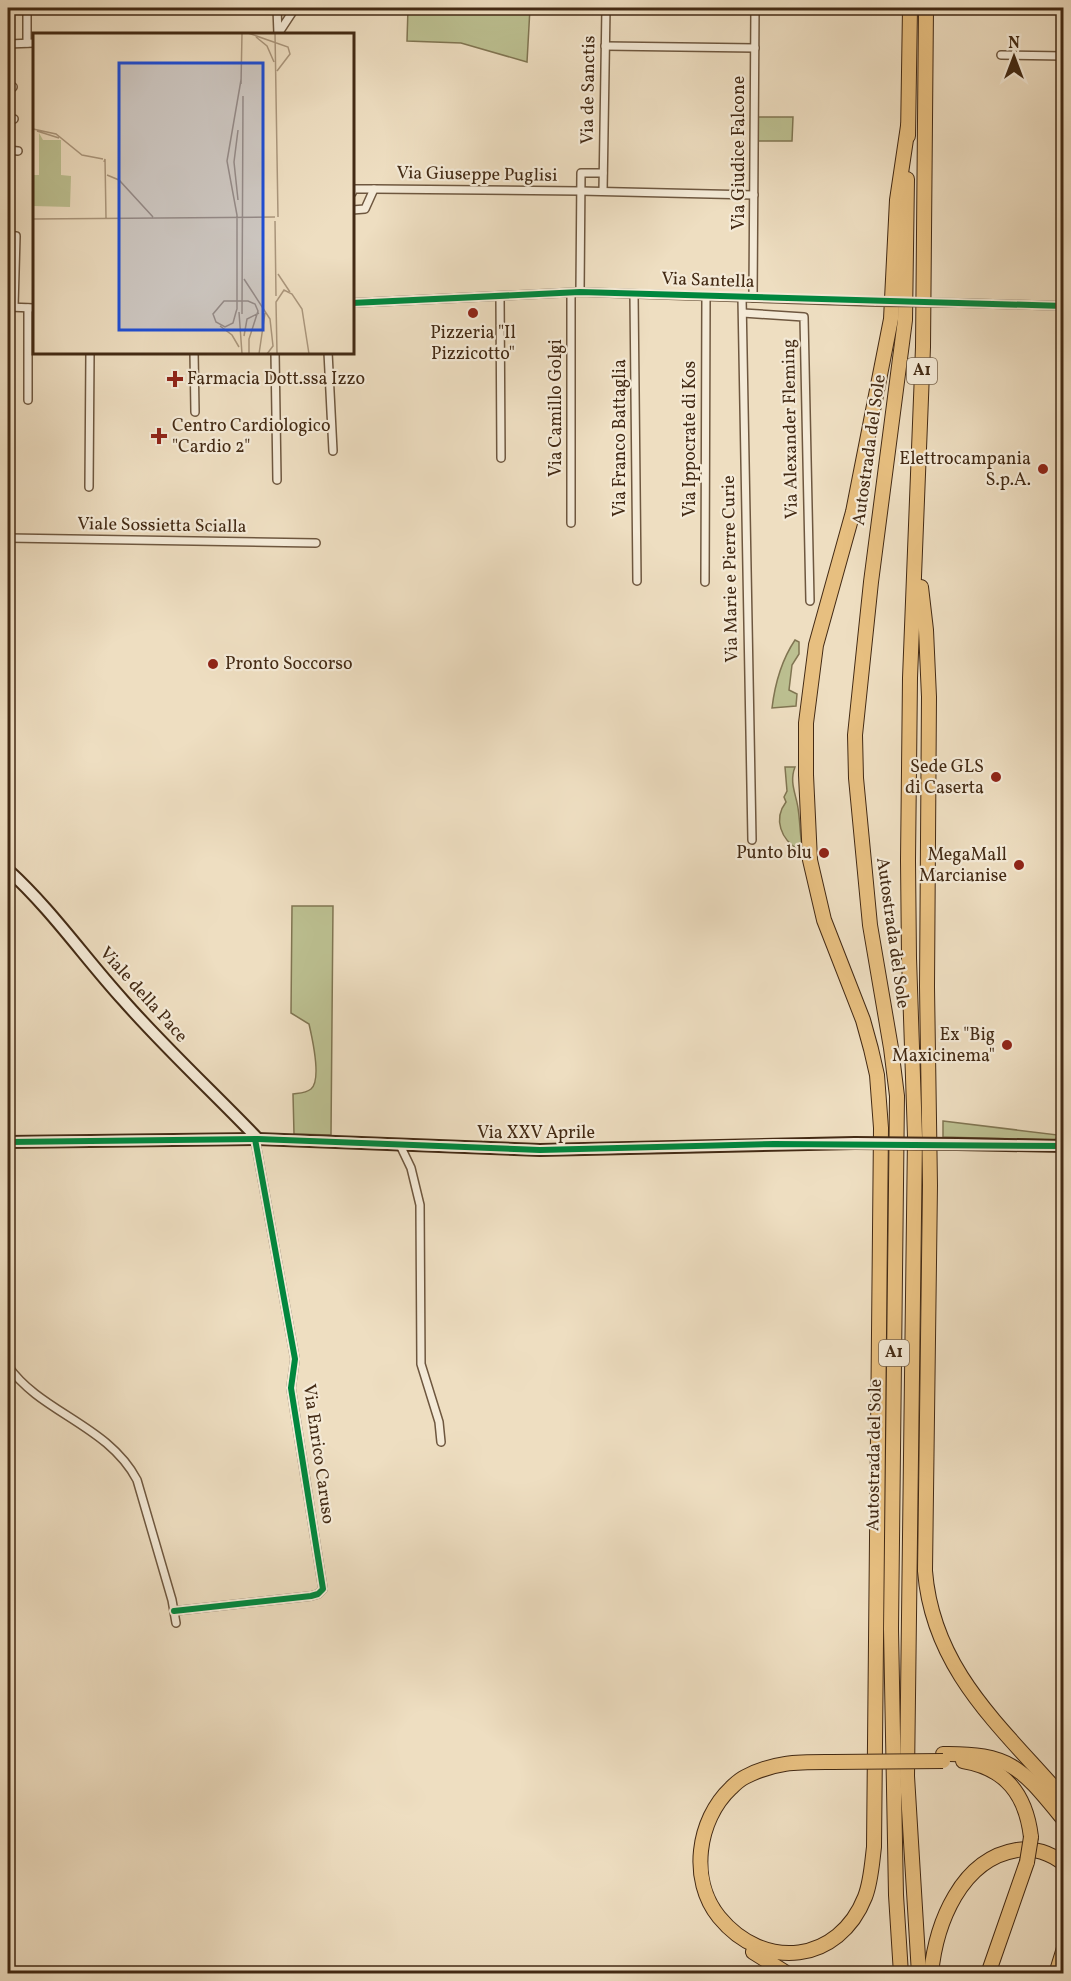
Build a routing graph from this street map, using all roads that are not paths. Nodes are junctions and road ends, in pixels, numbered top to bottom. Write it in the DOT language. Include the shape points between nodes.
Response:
graph roads {
  1 [pos="27,8"];
  2 [pos="277,8"];
  3 [pos="295,8"];
  4 [pos="606,8"];
  5 [pos="755,8"];
  6 [pos="910,8"];
  7 [pos="926,8"];
  8 [pos="278,33"];
  9 [pos="279,33"];
  10 [pos="31,43"];
  11 [pos="8,44"];
  12 [pos="605,46"];
  13 [pos="755,48"];
  14 [pos="1001,55"];
  15 [pos="1064,56"];
  16 [pos="908,126"];
  17 [pos="8,150"];
  18 [pos="18,151"];
  19 [pos="603,174"];
  20 [pos="354,189"];
  21 [pos="374,189"];
  22 [pos="580,191"];
  23 [pos="603,192"];
  24 [pos="754,195"];
  25 [pos="354,210"];
  26 [pos="8,235"];
  27 [pos="580,292"];
  28 [pos="571,293"];
  29 [pos="634,294"];
  30 [pos="500,296"];
  31 [pos="706,296"];
  32 [pos="742,297"];
  33 [pos="753,298"];
  34 [pos="354,303"];
  35 [pos="1064,306"];
  36 [pos="11,307"];
  37 [pos="31,308"];
  38 [pos="743,313"];
  39 [pos="90,354"];
  40 [pos="194,354"];
  41 [pos="274,354"];
  42 [pos="328,354"];
  43 [pos="28,400"];
  44 [pos="195,412"];
  45 [pos="333,451"];
  46 [pos="501,458"];
  47 [pos="277,480"];
  48 [pos="89,487"];
  49 [pos="571,523"];
  50 [pos="8,538"];
  51 [pos="316,543"];
  52 [pos="916,556"];
  53 [pos="637,581"];
  54 [pos="705,582"];
  55 [pos="810,601"];
  56 [pos="752,840"];
  57 [pos="8,870"];
  58 [pos="256,1139"];
  59 [pos="8,1142"];
  60 [pos="400,1145"];
  61 [pos="1064,1146"];
  62 [pos="8,1366"];
  63 [pos="441,1442"];
  64 [pos="174,1611"];
  65 [pos="176,1623"];
  66 [pos="943,1757"];
  67 [pos="833,1759"];
  68 [pos="1064,1799"];
  69 [pos="1064,1820"];
  70 [pos="1064,1864"];
  71 [pos="1064,1948"];
  72 [pos="788,1974"];
  73 [pos="901,1974"];
  74 [pos="918,1974"];
  75 [pos="931,1974"];
  76 [pos="988,1974"];
  77 [pos="1056,1974"];
  1 -- 10 [label="street"];
  2 -- 8 [label="street"];
  3 -- 9 [label="street"];
  4 -- 12 [label="street, Via de Sanctis"];
  5 -- 13 [label="street, Via Giudice Falcone"];
  6 -- 16 [label="highway, Autostrada del Sole / A1"];
  7 -- 52 [label="highway, Autostrada del Sole / A1" via="923,347"];
  10 -- 11 [label="street"];
  12 -- 13 [label="street"];
  12 -- 19 [label="street, Via de Sanctis"];
  13 -- 24 [label="street, Via Giudice Falcone"];
  14 -- 15 [label="street"];
  16 -- 67 [label="highway" via="897,200 891,319 853,512 816,645 806,723 811,868 824,920 871,1049 882,1128 874,1847 866,1896 845,1929 830,1942 811,1950 791,1954 769,1952 734,1931 708,1899 702,1877 703,1836 724,1795 742,1778 778,1764"];
  16 -- 73 [label="highway, Autostrada del Sole / A1" via="905,320 855,735 870,925 897,1096 891,1629"];
  17 -- 18 [label="street"];
  19 -- 22 [label="street" via="581,173"];
  19 -- 23 [label="street, Via de Sanctis"];
  20 -- 21 [label="street, Via Giuseppe Puglisi"];
  21 -- 22 [label="street, Via Giuseppe Puglisi"];
  21 -- 25 [label="street" via="365,209"];
  22 -- 23 [label="street, Via Giuseppe Puglisi"];
  22 -- 27 [label="street"];
  23 -- 24 [label="street, Via Giuseppe Puglisi"];
  24 -- 33 [label="street, Via Giudice Falcone"];
  26 -- 36 [label="street" via="16,236"];
  27 -- 28 [label="street, Via Santella"];
  27 -- 29 [label="street, Via Santella"];
  28 -- 30 [label="street, Via Santella"];
  28 -- 49 [label="street, Via Camillo Golgi"];
  29 -- 31 [label="street, Via Santella"];
  29 -- 53 [label="street, Via Franco Battaglia"];
  30 -- 34 [label="street, Via Santella"];
  30 -- 46 [label="street"];
  31 -- 32 [label="street, Via Santella"];
  31 -- 54 [label="street, Via Ippocrate di Kos"];
  32 -- 33 [label="street, Via Santella"];
  32 -- 38 [label="street, Via Marie e Pierre Curie"];
  33 -- 35 [label="street, Via Santella, bridge"];
  36 -- 37 [label="street"];
  37 -- 43 [label="street"];
  38 -- 55 [label="street, Via Alexander Fleming" via="804,317"];
  38 -- 56 [label="street, Via Marie e Pierre Curie"];
  39 -- 48 [label="street"];
  40 -- 44 [label="street"];
  41 -- 47 [label="street"];
  42 -- 45 [label="street"];
  50 -- 51 [label="street, Viale Sossietta Scialla"];
  52 -- 68 [label="highway" via="926,630 928,696 927,1595 940,1640 960,1676"];
  52 -- 74 [label="highway, Autostrada del Sole / A1" via="908,861 915,1149 906,1776"];
  57 -- 58 [label="street, Viale della Pace" via="46,907 160,1042"];
  58 -- 59 [label="street, Via XXV Aprile"];
  58 -- 60 [label="street, Via XXV Aprile"];
  58 -- 64 [label="street, Via Enrico Caruso" via="295,1359 291,1388 323,1589 311,1596"];
  60 -- 61 [label="street, Via XXV Aprile, bridge" via="540,1150 855,1143"];
  60 -- 63 [label="street" via="411,1168 420,1205 421,1364 439,1422"];
  62 -- 64 [label="street" via="28,1388 109,1444 130,1468 137,1480"];
  64 -- 65 [label="street"];
  66 -- 67 [label="highway, bridge"];
  66 -- 69 [label="highway" via="988,1756 1014,1767"];
  66 -- 76 [label="highway, bridge" via="991,1768 1014,1788 1029,1821 1027,1862"];
  67 -- 72 [label="highway" via="774,1757 743,1769 709,1803 696,1836 694,1872 711,1918 733,1939"];
  70 -- 75 [label="highway" via="1040,1851 1022,1849 1006,1851 979,1866 965,1882 941,1925"];
  71 -- 77 [label="highway"];
}
